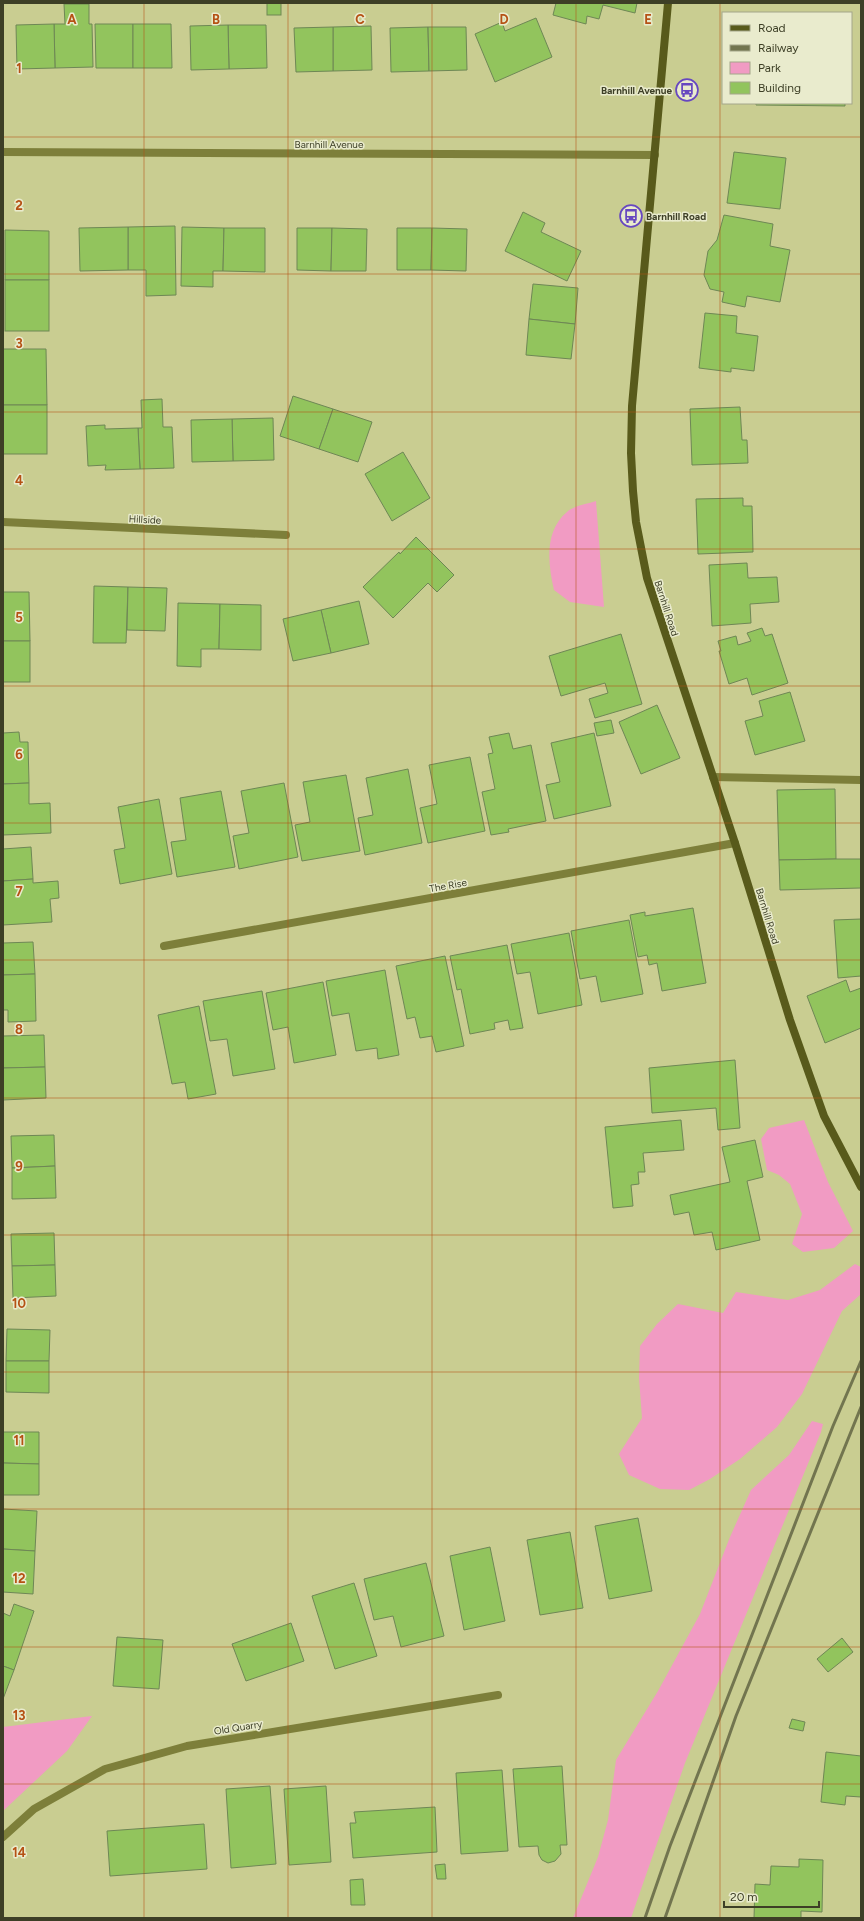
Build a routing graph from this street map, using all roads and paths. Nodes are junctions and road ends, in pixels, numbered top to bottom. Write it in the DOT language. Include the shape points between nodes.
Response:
graph roads {
  1 [pos="668,3"];
  2 [pos="3,152"];
  3 [pos="655,155"];
  4 [pos="3,522"];
  5 [pos="286,535"];
  6 [pos="713,777"];
  7 [pos="861,780"];
  8 [pos="735,843"];
  9 [pos="164,946"];
  10 [pos="861,1187"];
  11 [pos="498,1696"];
  12 [pos="3,1838"];
  1 -- 3 [label="main road, Barnhill Road"];
  2 -- 3 [label="street, Barnhill Avenue"];
  3 -- 6 [label="main road, Barnhill Road" via="632,406 631,453 636,522 647,578"];
  4 -- 5 [label="street, Hillside"];
  6 -- 7 [label="street"];
  6 -- 8 [label="main road, Barnhill Road"];
  8 -- 9 [label="street, The Rise"];
  8 -- 10 [label="main road, Barnhill Road" via="790,1020 824,1116"];
  11 -- 12 [label="street, Old Quarry" via="187,1746 105,1769 34,1809"];
}
